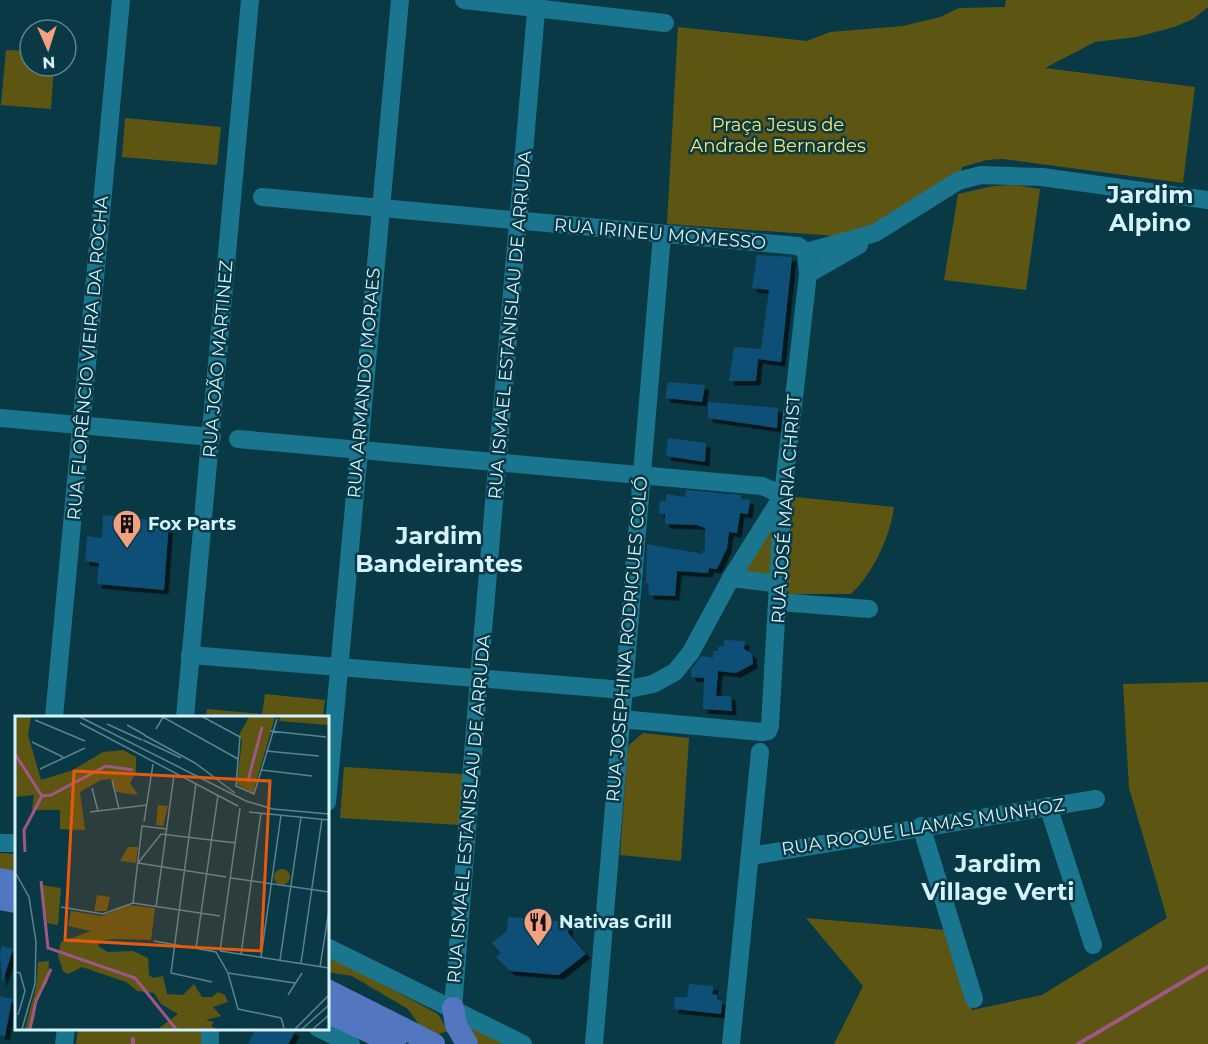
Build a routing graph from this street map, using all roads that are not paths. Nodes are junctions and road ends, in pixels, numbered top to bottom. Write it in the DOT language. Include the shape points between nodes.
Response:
graph roads {
  1 [pos="121,0"];
  2 [pos="250,0"];
  3 [pos="400,0"];
  4 [pos="464,0"];
  5 [pos="537,4"];
  6 [pos="665,23"];
  7 [pos="262,198"];
  8 [pos="1208,200"];
  9 [pos="380,207"];
  10 [pos="520,221"];
  11 [pos="875,233"];
  12 [pos="662,235"];
  13 [pos="806,252"];
  14 [pos="808,274"];
  15 [pos="0,418"];
  16 [pos="81,425"];
  17 [pos="212,437"];
  18 [pos="238,439"];
  19 [pos="358,449"];
  20 [pos="499,462"];
  21 [pos="640,474"];
  22 [pos="783,495"];
  23 [pos="731,578"];
  24 [pos="779,593"];
  25 [pos="869,609"];
  26 [pos="190,655"];
  27 [pos="339,668"];
  28 [pos="478,678"];
  29 [pos="624,690"];
  30 [pos="54,716"];
  31 [pos="185,716"];
  32 [pos="621,719"];
  33 [pos="760,752"];
  34 [pos="328,791"];
  35 [pos="1096,799"];
  36 [pos="1048,806"];
  37 [pos="921,826"];
  38 [pos="751,856"];
  39 [pos="0,879"];
  40 [pos="15,882"];
  41 [pos="0,899"];
  42 [pos="15,902"];
  43 [pos="1093,945"];
  44 [pos="328,947"];
  45 [pos="328,991"];
  46 [pos="974,999"];
  47 [pos="453,1008"];
  48 [pos="328,1012"];
  49 [pos="66,1029"];
  50 [pos="320,1029"];
  51 [pos="64,1044"];
  52 [pos="351,1044"];
  53 [pos="395,1044"];
  54 [pos="434,1044"];
  55 [pos="467,1044"];
  56 [pos="523,1044"];
  57 [pos="594,1044"];
  58 [pos="731,1044"];
  1 -- 16 [label="street, RUA FLORÊNCIO VIEIRA DA ROCHA"];
  2 -- 17 [label="street, RUA JOÃO MARTINEZ"];
  3 -- 9 [label="street, RUA ARMANDO MORAES"];
  4 -- 5 [label="street"];
  5 -- 6 [label="street"];
  5 -- 10 [label="street, RUA ISMAEL ESTANISLAU DE ARRUDA"];
  7 -- 9 [label="street, RUA IRINEU MOMESSO"];
  8 -- 11 [label="street" via="1042,177 981,175 958,181"];
  9 -- 10 [label="street, RUA IRINEU MOMESSO"];
  9 -- 19 [label="street, RUA ARMANDO MORAES"];
  10 -- 12 [label="street, RUA IRINEU MOMESSO"];
  10 -- 20 [label="street, RUA ISMAEL ESTANISLAU DE ARRUDA"];
  11 -- 13 [label="street"];
  11 -- 14 [label="street"];
  12 -- 13 [label="street, RUA IRINEU MOMESSO" via="798,246"];
  12 -- 21 [label="street, RUA JOSEPHINA RODRIGUES COLÓ"];
  13 -- 14 [label="street, RUA JOSÉ MARIA CHRIST"];
  14 -- 22 [label="street, RUA JOSÉ MARIA CHRIST"];
  15 -- 16 [label="street"];
  16 -- 17 [label="street"];
  16 -- 30 [label="street, RUA FLORÊNCIO VIEIRA DA ROCHA"];
  17 -- 26 [label="street, RUA JOÃO MARTINEZ"];
  18 -- 19 [label="street"];
  19 -- 20 [label="street"];
  19 -- 27 [label="street, RUA ARMANDO MORAES"];
  20 -- 21 [label="street"];
  20 -- 28 [label="street, RUA ISMAEL ESTANISLAU DE ARRUDA"];
  21 -- 22 [label="street" via="762,486"];
  21 -- 29 [label="street, RUA JOSEPHINA RODRIGUES COLÓ"];
  22 -- 23 [label="street"];
  22 -- 24 [label="street, RUA JOSÉ MARIA CHRIST"];
  23 -- 24 [label="street"];
  23 -- 29 [label="street" via="692,652 675,672 653,684"];
  24 -- 25 [label="street"];
  24 -- 32 [label="street, RUA JOSÉ MARIA CHRIST" via="768,731"];
  26 -- 27 [label="street"];
  26 -- 31 [label="street, RUA JOÃO MARTINEZ"];
  27 -- 28 [label="street"];
  27 -- 34 [label="street, RUA ARMANDO MORAES"];
  28 -- 29 [label="street"];
  28 -- 47 [label="street, RUA ISMAEL ESTANISLAU DE ARRUDA"];
  29 -- 32 [label="street, RUA JOSEPHINA RODRIGUES COLÓ"];
  32 -- 57 [label="street, RUA JOSEPHINA RODRIGUES COLÓ"];
  33 -- 38 [label="street"];
  35 -- 36 [label="street, RUA ROQUE LLAMAS MUNHOZ"];
  36 -- 37 [label="street, RUA ROQUE LLAMAS MUNHOZ"];
  36 -- 43 [label="street"];
  37 -- 38 [label="street, RUA ROQUE LLAMAS MUNHOZ"];
  37 -- 46 [label="street"];
  38 -- 58 [label="street"];
  39 -- 40 [label="main road"];
  41 -- 42 [label="main road"];
  44 -- 47 [label="street"];
  45 -- 54 [label="main road"];
  47 -- 55 [label="main road" via="456,1025"];
  47 -- 56 [label="street"];
  48 -- 53 [label="main road"];
  49 -- 51 [label="street"];
  50 -- 52 [label="street"];
}
